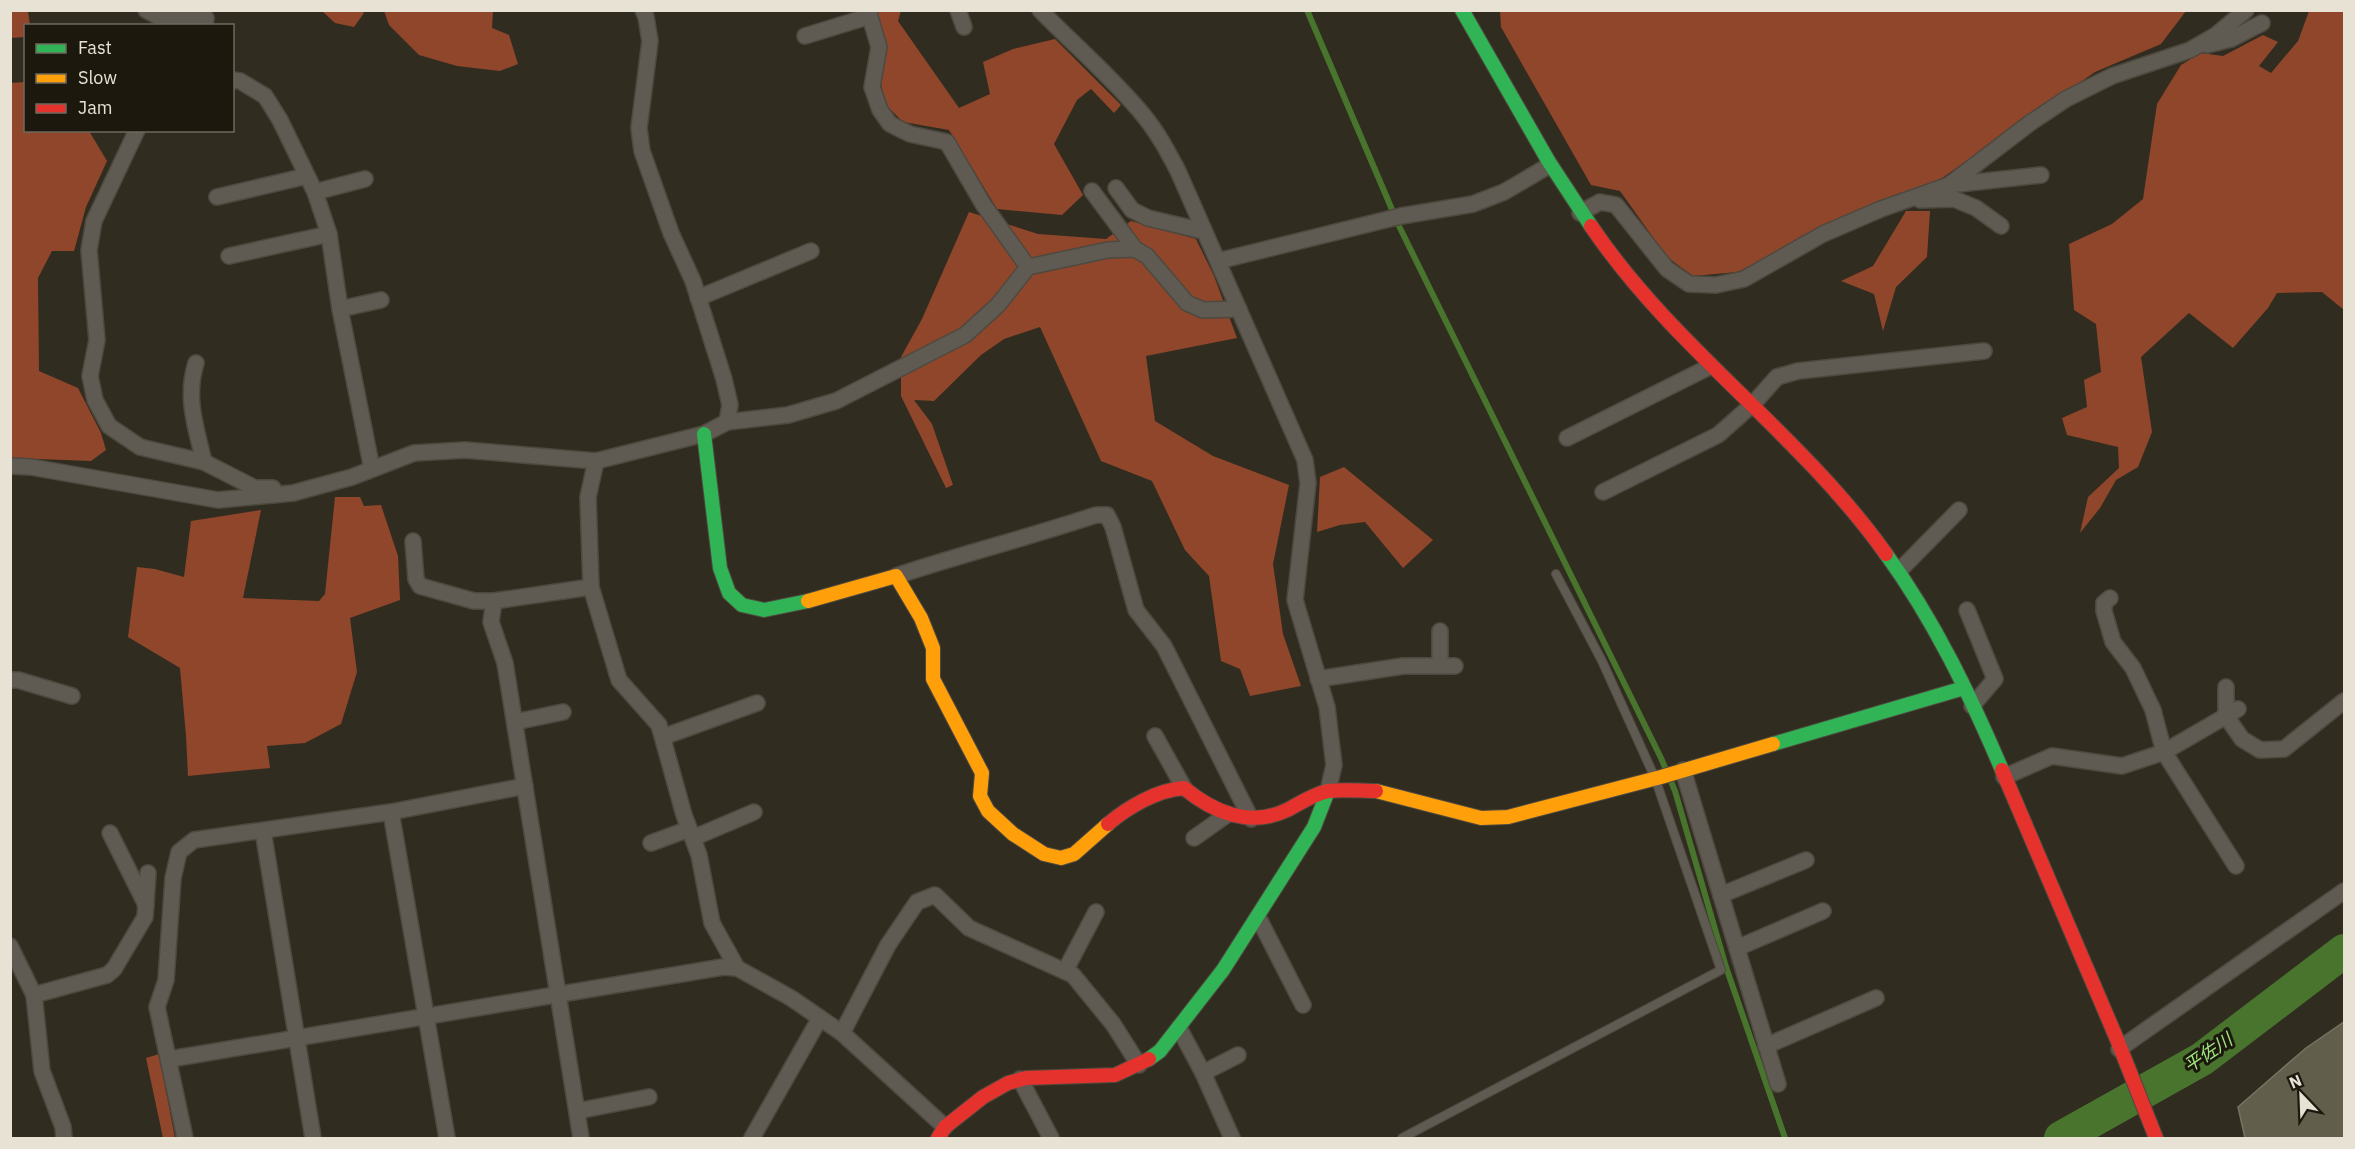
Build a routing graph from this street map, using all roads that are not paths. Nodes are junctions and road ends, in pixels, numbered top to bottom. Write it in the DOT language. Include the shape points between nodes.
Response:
graph roads {
  1 [pos="146,10"];
  2 [pos="643,10"];
  3 [pos="958,10"];
  4 [pos="1040,10"];
  5 [pos="1462,10"];
  6 [pos="2246,10"];
  7 [pos="865,12"];
  8 [pos="208,18"];
  9 [pos="818,21"];
  10 [pos="2262,23"];
  11 [pos="964,27"];
  12 [pos="804,36"];
  13 [pos="2201,44"];
  14 [pos="234,80"];
  15 [pos="136,132"];
  16 [pos="1550,165"];
  17 [pos="2041,175"];
  18 [pos="307,176"];
  19 [pos="365,179"];
  20 [pos="1949,185"];
  21 [pos="1116,188"];
  22 [pos="1092,191"];
  23 [pos="315,192"];
  24 [pos="217,197"];
  25 [pos="1905,201"];
  26 [pos="1580,213"];
  27 [pos="2001,226"];
  28 [pos="1203,231"];
  29 [pos="329,234"];
  30 [pos="1135,249"];
  31 [pos="811,251"];
  32 [pos="229,256"];
  33 [pos="1218,261"];
  34 [pos="1028,267"];
  35 [pos="698,298"];
  36 [pos="381,300"];
  37 [pos="340,309"];
  38 [pos="1239,309"];
  39 [pos="1984,351"];
  40 [pos="196,363"];
  41 [pos="1711,366"];
  42 [pos="1752,404"];
  43 [pos="727,422"];
  44 [pos="704,434"];
  45 [pos="1567,438"];
  46 [pos="596,461"];
  47 [pos="204,462"];
  48 [pos="10,466"];
  49 [pos="372,469"];
  50 [pos="1602,492"];
  51 [pos="293,494"];
  52 [pos="1959,510"];
  53 [pos="413,541"];
  54 [pos="1899,571"];
  55 [pos="1556,574"];
  56 [pos="896,576"];
  57 [pos="591,587"];
  58 [pos="2110,598"];
  59 [pos="494,601"];
  60 [pos="1967,610"];
  61 [pos="1440,631"];
  62 [pos="1318,679"];
  63 [pos="10,680"];
  64 [pos="2226,687"];
  65 [pos="1964,688"];
  66 [pos="72,696"];
  67 [pos="2344,700"];
  68 [pos="757,703"];
  69 [pos="1972,706"];
  70 [pos="563,712"];
  71 [pos="2232,713"];
  72 [pos="514,722"];
  73 [pos="1155,736"];
  74 [pos="663,737"];
  75 [pos="2164,752"];
  76 [pos="1680,771"];
  77 [pos="2004,777"];
  78 [pos="1658,778"];
  79 [pos="525,786"];
  80 [pos="1184,788"];
  81 [pos="1328,791"];
  82 [pos="391,812"];
  83 [pos="754,812"];
  84 [pos="1227,814"];
  85 [pos="1251,819"];
  86 [pos="263,831"];
  87 [pos="110,833"];
  88 [pos="691,834"];
  89 [pos="1194,838"];
  90 [pos="651,843"];
  91 [pos="1806,860"];
  92 [pos="2236,866"];
  93 [pos="148,873"];
  94 [pos="2344,891"];
  95 [pos="1721,895"];
  96 [pos="146,905"];
  97 [pos="1823,911"];
  98 [pos="1096,912"];
  99 [pos="1258,917"];
  100 [pos="10,946"];
  101 [pos="1737,948"];
  102 [pos="737,968"];
  103 [pos="1065,971"];
  104 [pos="34,995"];
  105 [pos="557,995"];
  106 [pos="1876,999"];
  107 [pos="1303,1005"];
  108 [pos="427,1016"];
  109 [pos="820,1018"];
  110 [pos="1179,1028"];
  111 [pos="842,1034"];
  112 [pos="296,1038"];
  113 [pos="1766,1046"];
  114 [pos="2121,1053"];
  115 [pos="1238,1055"];
  116 [pos="170,1059"];
  117 [pos="1139,1065"];
  118 [pos="1203,1073"];
  119 [pos="1020,1079"];
  120 [pos="1778,1084"];
  121 [pos="649,1097"];
  122 [pos="577,1111"];
  123 [pos="941,1133"];
  124 [pos="2155,1135"];
  125 [pos="64,1138"];
  126 [pos="185,1138"];
  127 [pos="313,1138"];
  128 [pos="447,1138"];
  129 [pos="581,1138"];
  130 [pos="752,1138"];
  131 [pos="1051,1138"];
  132 [pos="1232,1138"];
  133 [pos="1402,1138"];
  1 -- 8 [label="street" via="157,16"];
  2 -- 35 [label="street" via="650,41 639,128 642,151"];
  3 -- 11 [label="street"];
  4 -- 28 [label="street" via="1144,116 1178,171"];
  5 -- 16 [label="street"];
  6 -- 13 [label="street"];
  7 -- 9 [label="street"];
  7 -- 12 [label="street"];
  7 -- 34 [label="street" via="879,47 872,87 880,110 890,124 910,134 947,142 983,204"];
  10 -- 13 [label="street" via="2211,46"];
  13 -- 20 [label="street" via="2112,76 2066,99"];
  14 -- 18 [label="street" via="265,96"];
  15 -- 47 [label="street" via="94,221 89,250 97,340 90,376 95,400 109,426 140,447"];
  16 -- 26 [label="street"];
  16 -- 33 [label="street" via="1504,192 1473,204 1395,218"];
  17 -- 20 [label="street"];
  18 -- 23 [label="street"];
  18 -- 24 [label="street"];
  19 -- 23 [label="street"];
  20 -- 25 [label="street"];
  21 -- 28 [label="street" via="1132,210 1148,218"];
  22 -- 30 [label="street"];
  23 -- 29 [label="street"];
  25 -- 26 [label="street" via="1823,234 1744,279 1716,285 1689,284 1667,269 1616,205 1600,202"];
  25 -- 27 [label="street" via="1954,199 1976,208"];
  26 -- 41 [label="street" via="1653,307"];
  28 -- 33 [label="street"];
  29 -- 32 [label="street"];
  29 -- 37 [label="street"];
  30 -- 34 [label="street" via="1108,250"];
  30 -- 38 [label="street" via="1147,256 1186,303 1203,310"];
  31 -- 35 [label="street"];
  33 -- 38 [label="street"];
  34 -- 43 [label="street" via="998,305 965,335 836,401 788,415"];
  35 -- 43 [label="street" via="730,405"];
  36 -- 37 [label="street"];
  37 -- 49 [label="street"];
  38 -- 62 [label="street" via="1305,460 1308,483 1295,600"];
  39 -- 42 [label="street" via="1798,371 1777,377"];
  40 -- 47 [label="street" via="190,400"];
  41 -- 42 [label="street"];
  41 -- 45 [label="street"];
  42 -- 50 [label="street" via="1718,435"];
  42 -- 54 [label="street" via="1844,501"];
  43 -- 44 [label="street"];
  44 -- 46 [label="street"];
  44 -- 56 [label="street" via="720,568 729,593 742,605 764,610"];
  46 -- 49 [label="street" via="465,450 414,453"];
  46 -- 57 [label="street" via="588,497"];
  47 -- 51 [label="street" via="255,488"];
  48 -- 51 [label="street" via="218,500"];
  49 -- 51 [label="street"];
  52 -- 54 [label="street"];
  53 -- 59 [label="street" via="420,586 474,601"];
  54 -- 65 [label="street"];
  55 -- 78 [label="lane"];
  56 -- 80 [label="street" via="921,618 933,648 933,679 982,774 980,796 988,811 1013,834 1044,854 1061,858 1074,854 1124,810"];
  56 -- 85 [label="street" via="1096,515 1107,515 1136,610 1164,646"];
  57 -- 59 [label="street"];
  57 -- 74 [label="street" via="619,680 659,725"];
  58 -- 75 [label="street" via="2104,603 2104,611 2113,642 2133,668 2153,710"];
  59 -- 72 [label="street" via="491,622 506,663"];
  60 -- 69 [label="street" via="1995,679"];
  61 -- 62 [label="street" via="1448,666 1403,666"];
  62 -- 81 [label="street" via="1327,707 1334,765"];
  63 -- 66 [label="street"];
  64 -- 71 [label="street"];
  65 -- 69 [label="street"];
  65 -- 76 [label="street"];
  67 -- 71 [label="street" via="2284,748 2260,750 2242,739"];
  68 -- 74 [label="street"];
  69 -- 77 [label="street"];
  70 -- 72 [label="street"];
  71 -- 75 [label="street"];
  72 -- 79 [label="street"];
  73 -- 80 [label="street"];
  74 -- 88 [label="street"];
  75 -- 77 [label="street" via="2122,766 2052,756"];
  75 -- 92 [label="street"];
  76 -- 78 [label="street"];
  76 -- 95 [label="street"];
  77 -- 114 [label="street"];
  78 -- 81 [label="street" via="1508,817 1481,818 1376,790"];
  78 -- 133 [label="lane" via="1721,970"];
  79 -- 82 [label="street"];
  79 -- 105 [label="street"];
  80 -- 84 [label="street" via="1201,802"];
  81 -- 85 [label="street" via="1277,814"];
  81 -- 99 [label="street" via="1314,827"];
  82 -- 86 [label="street"];
  82 -- 108 [label="street"];
  83 -- 88 [label="street"];
  84 -- 85 [label="street"];
  84 -- 89 [label="street"];
  86 -- 112 [label="street"];
  86 -- 116 [label="street" via="194,840 179,852 173,878 166,980 157,1007"];
  87 -- 96 [label="street"];
  88 -- 90 [label="street"];
  88 -- 102 [label="street" via="712,923"];
  91 -- 95 [label="street"];
  93 -- 96 [label="street"];
  94 -- 114 [label="street"];
  95 -- 101 [label="street"];
  96 -- 104 [label="street" via="145,917 107,975"];
  97 -- 101 [label="street"];
  98 -- 103 [label="street"];
  99 -- 107 [label="street"];
  99 -- 110 [label="street"];
  100 -- 104 [label="street"];
  101 -- 113 [label="street"];
  102 -- 105 [label="street" via="723,967"];
  102 -- 109 [label="street"];
  103 -- 111 [label="street" via="969,928 935,895 917,902 888,945"];
  103 -- 117 [label="street" via="1073,975 1113,1024"];
  104 -- 125 [label="street" via="42,1071"];
  105 -- 108 [label="street"];
  105 -- 122 [label="street"];
  106 -- 113 [label="street"];
  108 -- 112 [label="street"];
  108 -- 128 [label="street"];
  109 -- 111 [label="street"];
  109 -- 130 [label="street"];
  110 -- 117 [label="street" via="1160,1051"];
  110 -- 118 [label="street"];
  111 -- 123 [label="street"];
  112 -- 116 [label="street"];
  112 -- 127 [label="street"];
  113 -- 120 [label="street"];
  114 -- 124 [label="street"];
  115 -- 118 [label="street"];
  116 -- 126 [label="street"];
  117 -- 119 [label="street" via="1115,1075"];
  118 -- 132 [label="street"];
  119 -- 123 [label="street" via="983,1096"];
  119 -- 131 [label="street"];
  121 -- 122 [label="street"];
  122 -- 129 [label="street"];
}
